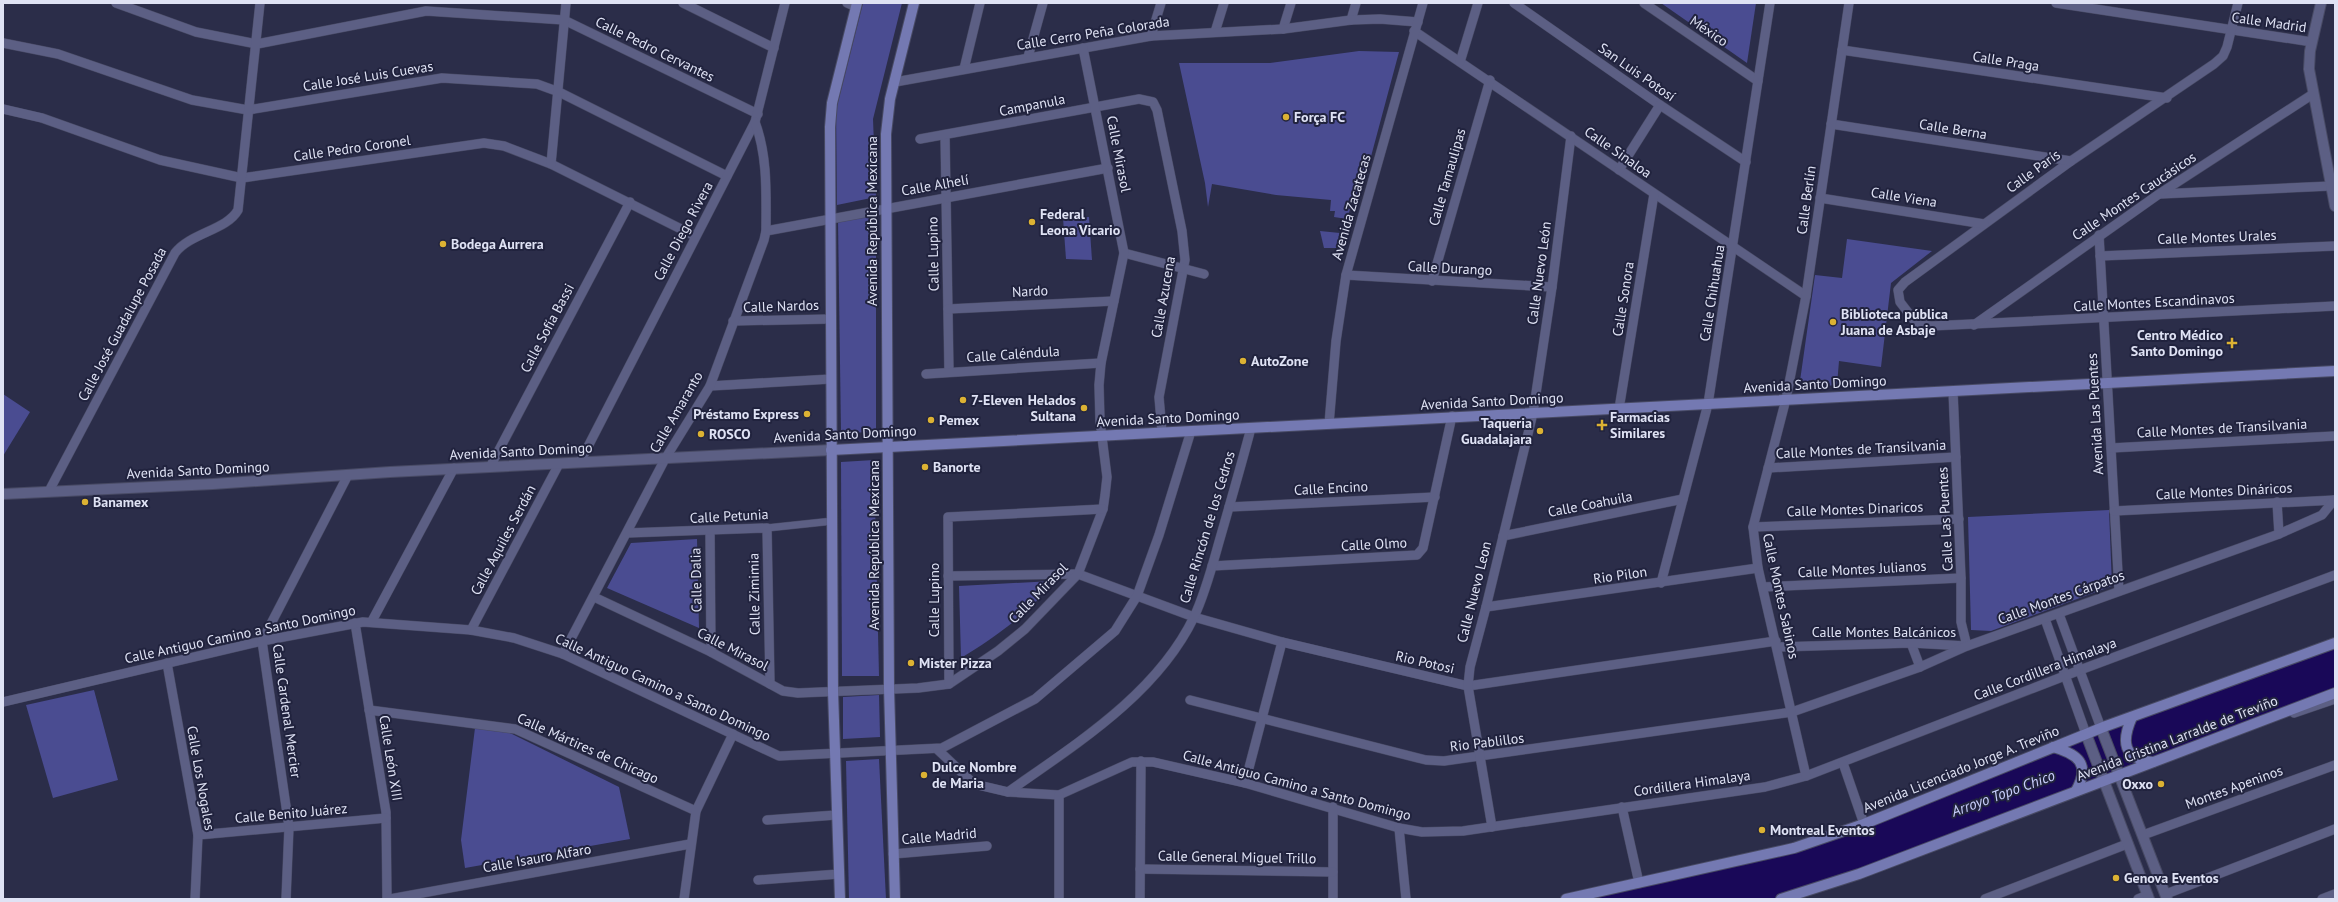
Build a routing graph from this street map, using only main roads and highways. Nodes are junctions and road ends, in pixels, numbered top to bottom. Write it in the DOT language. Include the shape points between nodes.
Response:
graph roads {
  1 [pos="914,3"];
  2 [pos="857,5"];
  3 [pos="2335,371"];
  4 [pos="887,446"];
  5 [pos="830,450"];
  6 [pos="2335,639"];
  7 [pos="2335,643"];
  8 [pos="2294,657"];
  9 [pos="2335,693"];
  10 [pos="2132,717"];
  11 [pos="2053,747"];
  12 [pos="2154,763"];
  13 [pos="2078,787"];
  14 [pos="840,899"];
  15 [pos="895,899"];
  16 [pos="1566,899"];
  17 [pos="1785,899"];
  1 -- 4 [label="main road, Avenida República Mexicana" via="887,116"];
  2 -- 5 [label="main road" via="831,114"];
  3 -- 4 [label="main road, Avenida Santo Domingo"];
  4 -- 5 [label="main road, Avenida Santo Domingo"];
  4 -- 15 [label="main road, Avenida República Mexicana" via="888,688"];
  5 -- 14 [label="main road" via="834,752"];
  6 -- 8 [label="main road"];
  7 -- 8 [label="main road, Avenida Licenciado Jorge A. Treviño"];
  8 -- 10 [label="main road, Avenida Licenciado Jorge A. Treviño"];
  9 -- 12 [label="main road, Avenida Cristina Larralde de Treviño"];
  10 -- 11 [label="main road, Avenida Licenciado Jorge A. Treviño"];
  10 -- 12 [label="main road" via="2126,732 2127,748 2133,756"];
  11 -- 13 [label="main road" via="2070,752 2079,761 2082,768"];
  11 -- 16 [label="main road, Avenida Licenciado Jorge A. Treviño" via="1864,824 1794,848"];
  12 -- 13 [label="main road, Avenida Cristina Larralde de Treviño"];
  13 -- 17 [label="main road, Avenida Cristina Larralde de Treviño" via="1859,874"];
}
